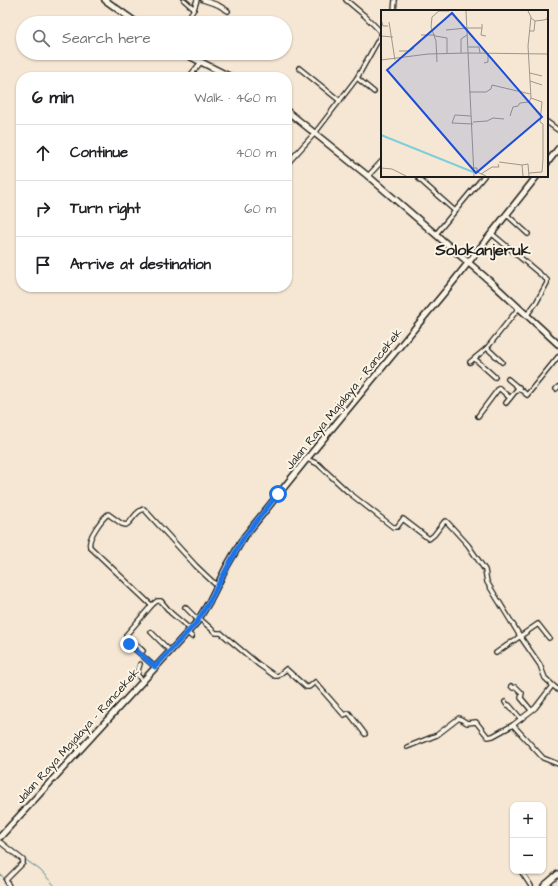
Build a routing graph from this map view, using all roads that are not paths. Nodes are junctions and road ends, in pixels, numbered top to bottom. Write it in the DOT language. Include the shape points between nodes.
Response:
graph roads {
  1 [pos="106,0"];
  2 [pos="184,0"];
  3 [pos="197,0"];
  4 [pos="203,0"];
  5 [pos="346,0"];
  6 [pos="395,0"];
  7 [pos="194,9"];
  8 [pos="394,10"];
  9 [pos="228,11"];
  10 [pos="129,16"];
  11 [pos="190,16"];
  12 [pos="381,32"];
  13 [pos="381,35"];
  14 [pos="378,40"];
  15 [pos="381,43"];
  16 [pos="197,60"];
  17 [pos="201,62"];
  18 [pos="299,68"];
  19 [pos="193,72"];
  20 [pos="221,72"];
  21 [pos="357,78"];
  22 [pos="374,92"];
  23 [pos="340,101"];
  24 [pos="292,115"];
  25 [pos="548,123"];
  26 [pos="558,130"];
  27 [pos="315,133"];
  28 [pos="558,149"];
  29 [pos="292,158"];
  30 [pos="381,162"];
  31 [pos="548,162"];
  32 [pos="368,176"];
  33 [pos="483,177"];
  34 [pos="535,177"];
  35 [pos="419,179"];
  36 [pos="455,211"];
  37 [pos="506,214"];
  38 [pos="491,233"];
  39 [pos="436,234"];
  40 [pos="528,234"];
  41 [pos="468,262"];
  42 [pos="518,308"];
  43 [pos="526,316"];
  44 [pos="558,344"];
  45 [pos="487,348"];
  46 [pos="558,357"];
  47 [pos="475,359"];
  48 [pos="470,362"];
  49 [pos="502,362"];
  50 [pos="495,377"];
  51 [pos="508,378"];
  52 [pos="519,387"];
  53 [pos="510,398"];
  54 [pos="506,403"];
  55 [pos="478,416"];
  56 [pos="307,459"];
  57 [pos="217,586"];
  58 [pos="152,606"];
  59 [pos="185,607"];
  60 [pos="198,619"];
  61 [pos="188,631"];
  62 [pos="151,632"];
  63 [pos="520,636"];
  64 [pos="192,637"];
  65 [pos="549,638"];
  66 [pos="129,644"];
  67 [pos="143,651"];
  68 [pos="170,651"];
  69 [pos="496,653"];
  70 [pos="140,664"];
  71 [pos="155,667"];
  72 [pos="142,681"];
  73 [pos="511,686"];
  74 [pos="552,686"];
  75 [pos="558,690"];
  76 [pos="505,702"];
  77 [pos="532,710"];
  78 [pos="521,719"];
  79 [pos="513,726"];
  80 [pos="365,734"];
  81 [pos="407,748"];
  82 [pos="558,764"];
  83 [pos="0,837"];
  84 [pos="0,842"];
  85 [pos="523,874"];
  86 [pos="558,874"];
  87 [pos="9,886"];
  88 [pos="531,886"];
  89 [pos="544,886"];
  1 -- 10 [label="main road"];
  2 -- 7 [label="street"];
  3 -- 7 [label="street"];
  4 -- 9 [label="street"];
  5 -- 12 [label="street"];
  6 -- 8 [label="street"];
  7 -- 11 [label="street"];
  13 -- 14 [label="street"];
  14 -- 15 [label="street"];
  14 -- 21 [label="street"];
  16 -- 17 [label="main road"];
  17 -- 19 [label="street"];
  17 -- 20 [label="main road"];
  18 -- 23 [label="street"];
  21 -- 22 [label="street"];
  21 -- 23 [label="street"];
  23 -- 27 [label="street"];
  24 -- 27 [label="main road"];
  25 -- 26 [label="street"];
  27 -- 29 [label="street"];
  27 -- 32 [label="main road"];
  28 -- 31 [label="main road"];
  30 -- 32 [label="street"];
  32 -- 39 [label="main road"];
  33 -- 36 [label="street"];
  34 -- 37 [label="main road, Jalan Raya Majalaya - Rancekek"];
  35 -- 36 [label="street"];
  36 -- 39 [label="street"];
  37 -- 38 [label="main road, Jalan Raya Majalaya - Rancekek"];
  37 -- 40 [label="street"];
  38 -- 41 [label="main road, Jalan Raya Majalaya - Rancekek"];
  38 -- 43 [label="street" via="547,280 536,303"];
  39 -- 41 [label="main road"];
  41 -- 42 [label="main road"];
  41 -- 56 [label="main road, Jalan Raya Majalaya - Rancekek"];
  42 -- 43 [label="main road"];
  42 -- 45 [label="street"];
  43 -- 44 [label="main road"];
  45 -- 47 [label="street"];
  45 -- 49 [label="street"];
  46 -- 52 [label="street" via="527,395"];
  47 -- 48 [label="street"];
  47 -- 50 [label="street"];
  51 -- 52 [label="street"];
  52 -- 53 [label="street"];
  53 -- 54 [label="street"];
  53 -- 55 [label="street" via="499,388"];
  56 -- 57 [label="main road, Jalan Raya Majalaya - Rancekek" via="244,537"];
  56 -- 63 [label="street" via="318,464 348,492 395,528 403,519 429,539 444,522 448,523 468,545 485,570 487,582"];
  57 -- 58 [label="street" via="146,511 140,510 126,525 108,514 91,537 90,547"];
  57 -- 60 [label="main road, Jalan Raya Majalaya - Rancekek"];
  58 -- 61 [label="street" via="160,601"];
  58 -- 67 [label="street" via="126,634"];
  59 -- 60 [label="street"];
  60 -- 61 [label="main road, Jalan Raya Majalaya - Rancekek"];
  60 -- 80 [label="street" via="216,634 221,632 276,676 286,669 306,687 315,682 344,715 350,713"];
  61 -- 64 [label="street"];
  61 -- 68 [label="main road, Jalan Raya Majalaya - Rancekek"];
  62 -- 68 [label="street"];
  63 -- 65 [label="street" via="538,624"];
  63 -- 69 [label="street"];
  63 -- 74 [label="street"];
  66 -- 71 [label="street"];
  68 -- 71 [label="main road, Jalan Raya Majalaya - Rancekek"];
  70 -- 72 [label="street" via="137,674"];
  71 -- 72 [label="main road, Jalan Raya Majalaya - Rancekek"];
  72 -- 83 [label="main road, Jalan Raya Majalaya - Rancekek"];
  73 -- 77 [label="street" via="522,693 521,698"];
  74 -- 75 [label="street"];
  74 -- 77 [label="street"];
  76 -- 78 [label="street"];
  77 -- 78 [label="street"];
  78 -- 79 [label="street"];
  79 -- 81 [label="street" via="488,737 476,722 467,723 459,718 437,735"];
  79 -- 82 [label="street" via="543,758"];
  84 -- 87 [label="street" via="23,860 6,880"];
  85 -- 88 [label="street"];
  86 -- 89 [label="main road"];
}
